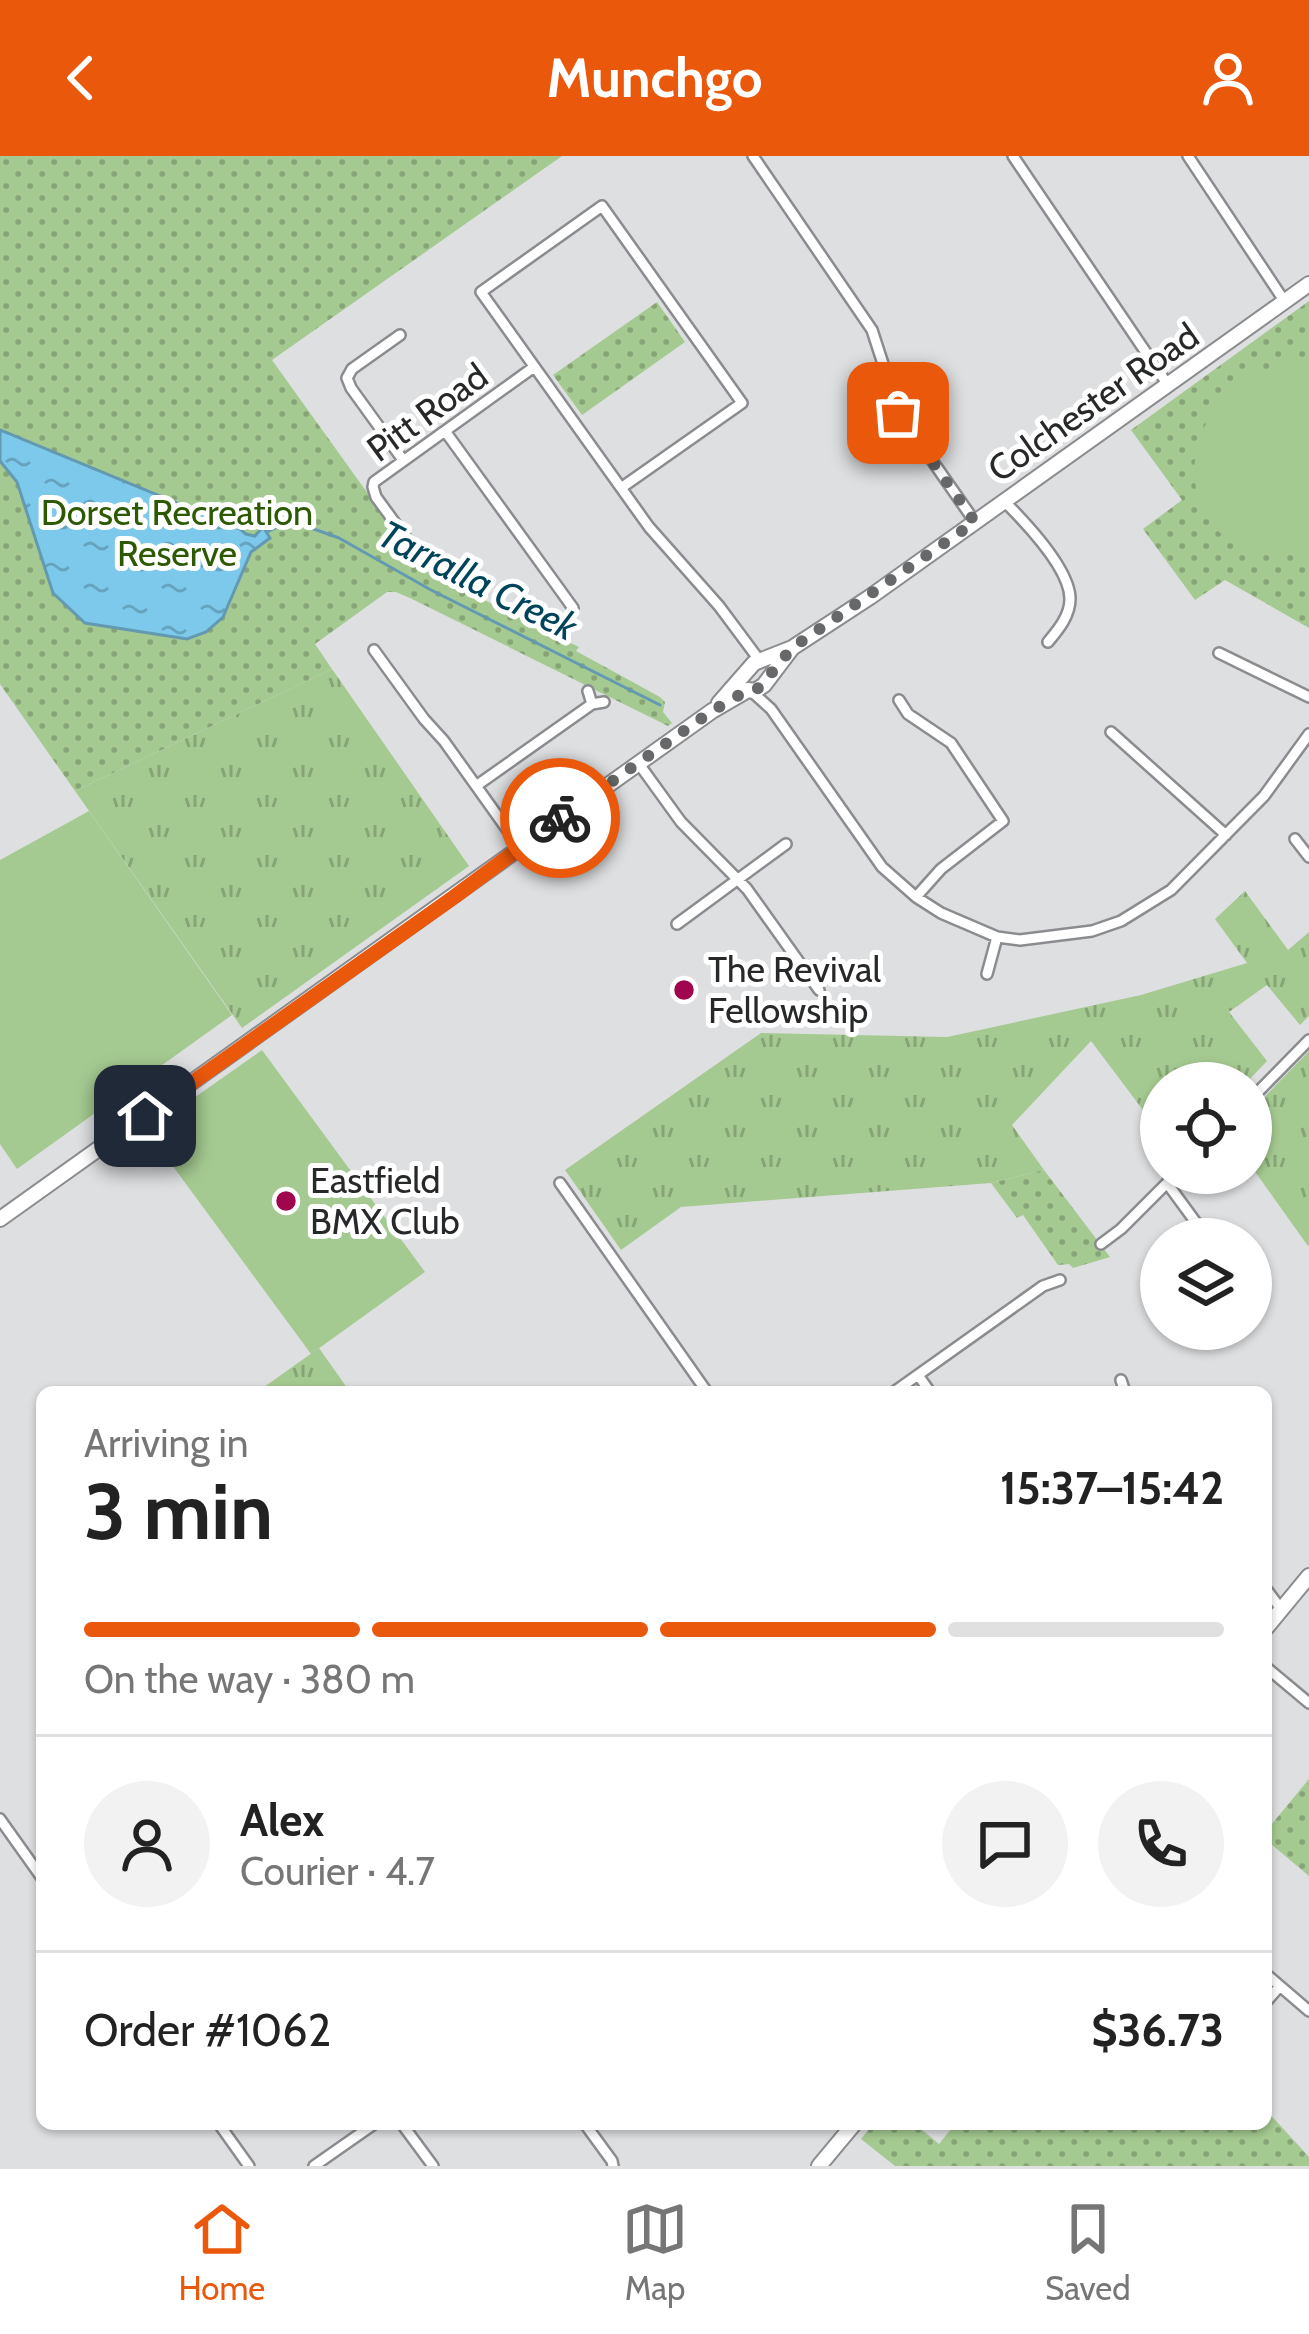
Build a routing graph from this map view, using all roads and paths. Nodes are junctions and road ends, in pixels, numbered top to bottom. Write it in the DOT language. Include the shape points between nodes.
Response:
graph roads {
  1 [pos="753,156"];
  2 [pos="1013,156"];
  3 [pos="1188,156"];
  4 [pos="1309,284"];
  5 [pos="1285,302"];
  6 [pos="400,335"];
  7 [pos="534,368"];
  8 [pos="1168,386"];
  9 [pos="445,431"];
  10 [pos="403,460"];
  11 [pos="621,488"];
  12 [pos="1004,501"];
  13 [pos="975,522"];
  14 [pos="432,560"];
  15 [pos="572,608"];
  16 [pos="1048,643"];
  17 [pos="374,650"];
  18 [pos="1219,653"];
  19 [pos="756,676"];
  20 [pos="588,691"];
  21 [pos="1309,697"];
  22 [pos="899,700"];
  23 [pos="1111,732"];
  24 [pos="1309,734"];
  25 [pos="639,764"];
  26 [pos="476,786"];
  27 [pos="1014,812"];
  28 [pos="1003,821"];
  29 [pos="1226,836"];
  30 [pos="1295,839"];
  31 [pos="786,844"];
  32 [pos="519,846"];
  33 [pos="1309,856"];
  34 [pos="738,879"];
  35 [pos="916,897"];
  36 [pos="677,924"];
  37 [pos="997,937"];
  38 [pos="987,974"];
  39 [pos="819,990"];
  40 [pos="1309,1040"];
  41 [pos="1272,1078"];
  42 [pos="560,1184"];
  43 [pos="1156,1194"];
  44 [pos="0,1219"];
  45 [pos="1101,1244"];
  46 [pos="1060,1280"];
  47 [pos="918,1375"];
  48 [pos="1121,1379"];
  49 [pos="703,1386"];
  50 [pos="902,1386"];
  51 [pos="926,1386"];
  52 [pos="1123,1386"];
  53 [pos="1309,1576"];
  54 [pos="1272,1597"];
  55 [pos="1281,1610"];
  56 [pos="1272,1621"];
  57 [pos="1272,1671"];
  58 [pos="1309,1703"];
  59 [pos="0,1819"];
  60 [pos="36,1870"];
  61 [pos="1272,1979"];
  62 [pos="1280,1986"];
  63 [pos="1272,1995"];
  64 [pos="1309,2011"];
  65 [pos="223,2130"];
  66 [pos="365,2130"];
  67 [pos="406,2130"];
  68 [pos="589,2130"];
  69 [pos="849,2130"];
  70 [pos="249,2166"];
  71 [pos="314,2166"];
  72 [pos="433,2166"];
  73 [pos="613,2166"];
  74 [pos="819,2166"];
  1 -- 13 [label="street" via="872,330 898,413"];
  2 -- 8 [label="street"];
  3 -- 5 [label="street"];
  4 -- 5 [label="main road, Colchester Road"];
  5 -- 8 [label="main road, Colchester Road"];
  6 -- 10 [label="street" via="347,378"];
  7 -- 9 [label="street, Pitt Road"];
  7 -- 11 [label="street"];
  7 -- 11 [label="street" via="481,292 602,206 742,404"];
  8 -- 12 [label="main road, Colchester Road"];
  9 -- 10 [label="street, Pitt Road"];
  9 -- 15 [label="street"];
  10 -- 14 [label="street, Pitt Road" via="377,479 374,492 417,553"];
  11 -- 19 [label="street" via="746,643"];
  12 -- 13 [label="main road, Colchester Road"];
  12 -- 16 [label="street" via="1069,587 1068,612"];
  13 -- 19 [label="main road, Colchester Road"];
  17 -- 26 [label="street"];
  18 -- 21 [label="street"];
  19 -- 25 [label="main road, Colchester Road"];
  19 -- 35 [label="street" via="771,710 882,866"];
  20 -- 26 [label="street" via="598,703"];
  22 -- 28 [label="street" via="951,743"];
  23 -- 29 [label="street"];
  24 -- 29 [label="street"];
  25 -- 32 [label="main road, Colchester Road"];
  25 -- 34 [label="street" via="681,822"];
  26 -- 32 [label="street"];
  27 -- 28 [label="street"];
  28 -- 35 [label="street"];
  29 -- 37 [label="street" via="1171,890 1121,921 1054,938"];
  30 -- 33 [label="street"];
  31 -- 34 [label="street"];
  32 -- 44 [label="main road, Colchester Road"];
  34 -- 36 [label="street"];
  34 -- 39 [label="street"];
  35 -- 37 [label="street"];
  37 -- 38 [label="street"];
  40 -- 41 [label="street"];
  42 -- 49 [label="street"];
  43 -- 45 [label="street"];
  46 -- 47 [label="street"];
  47 -- 50 [label="street"];
  47 -- 51 [label="street"];
  48 -- 52 [label="street"];
  53 -- 55 [label="main road"];
  54 -- 55 [label="street"];
  55 -- 56 [label="main road"];
  57 -- 58 [label="street"];
  59 -- 60 [label="street"];
  61 -- 62 [label="street"];
  62 -- 63 [label="street"];
  62 -- 64 [label="street"];
  65 -- 70 [label="street"];
  66 -- 71 [label="street"];
  67 -- 72 [label="street"];
  68 -- 73 [label="street"];
  69 -- 74 [label="main road"];
}
